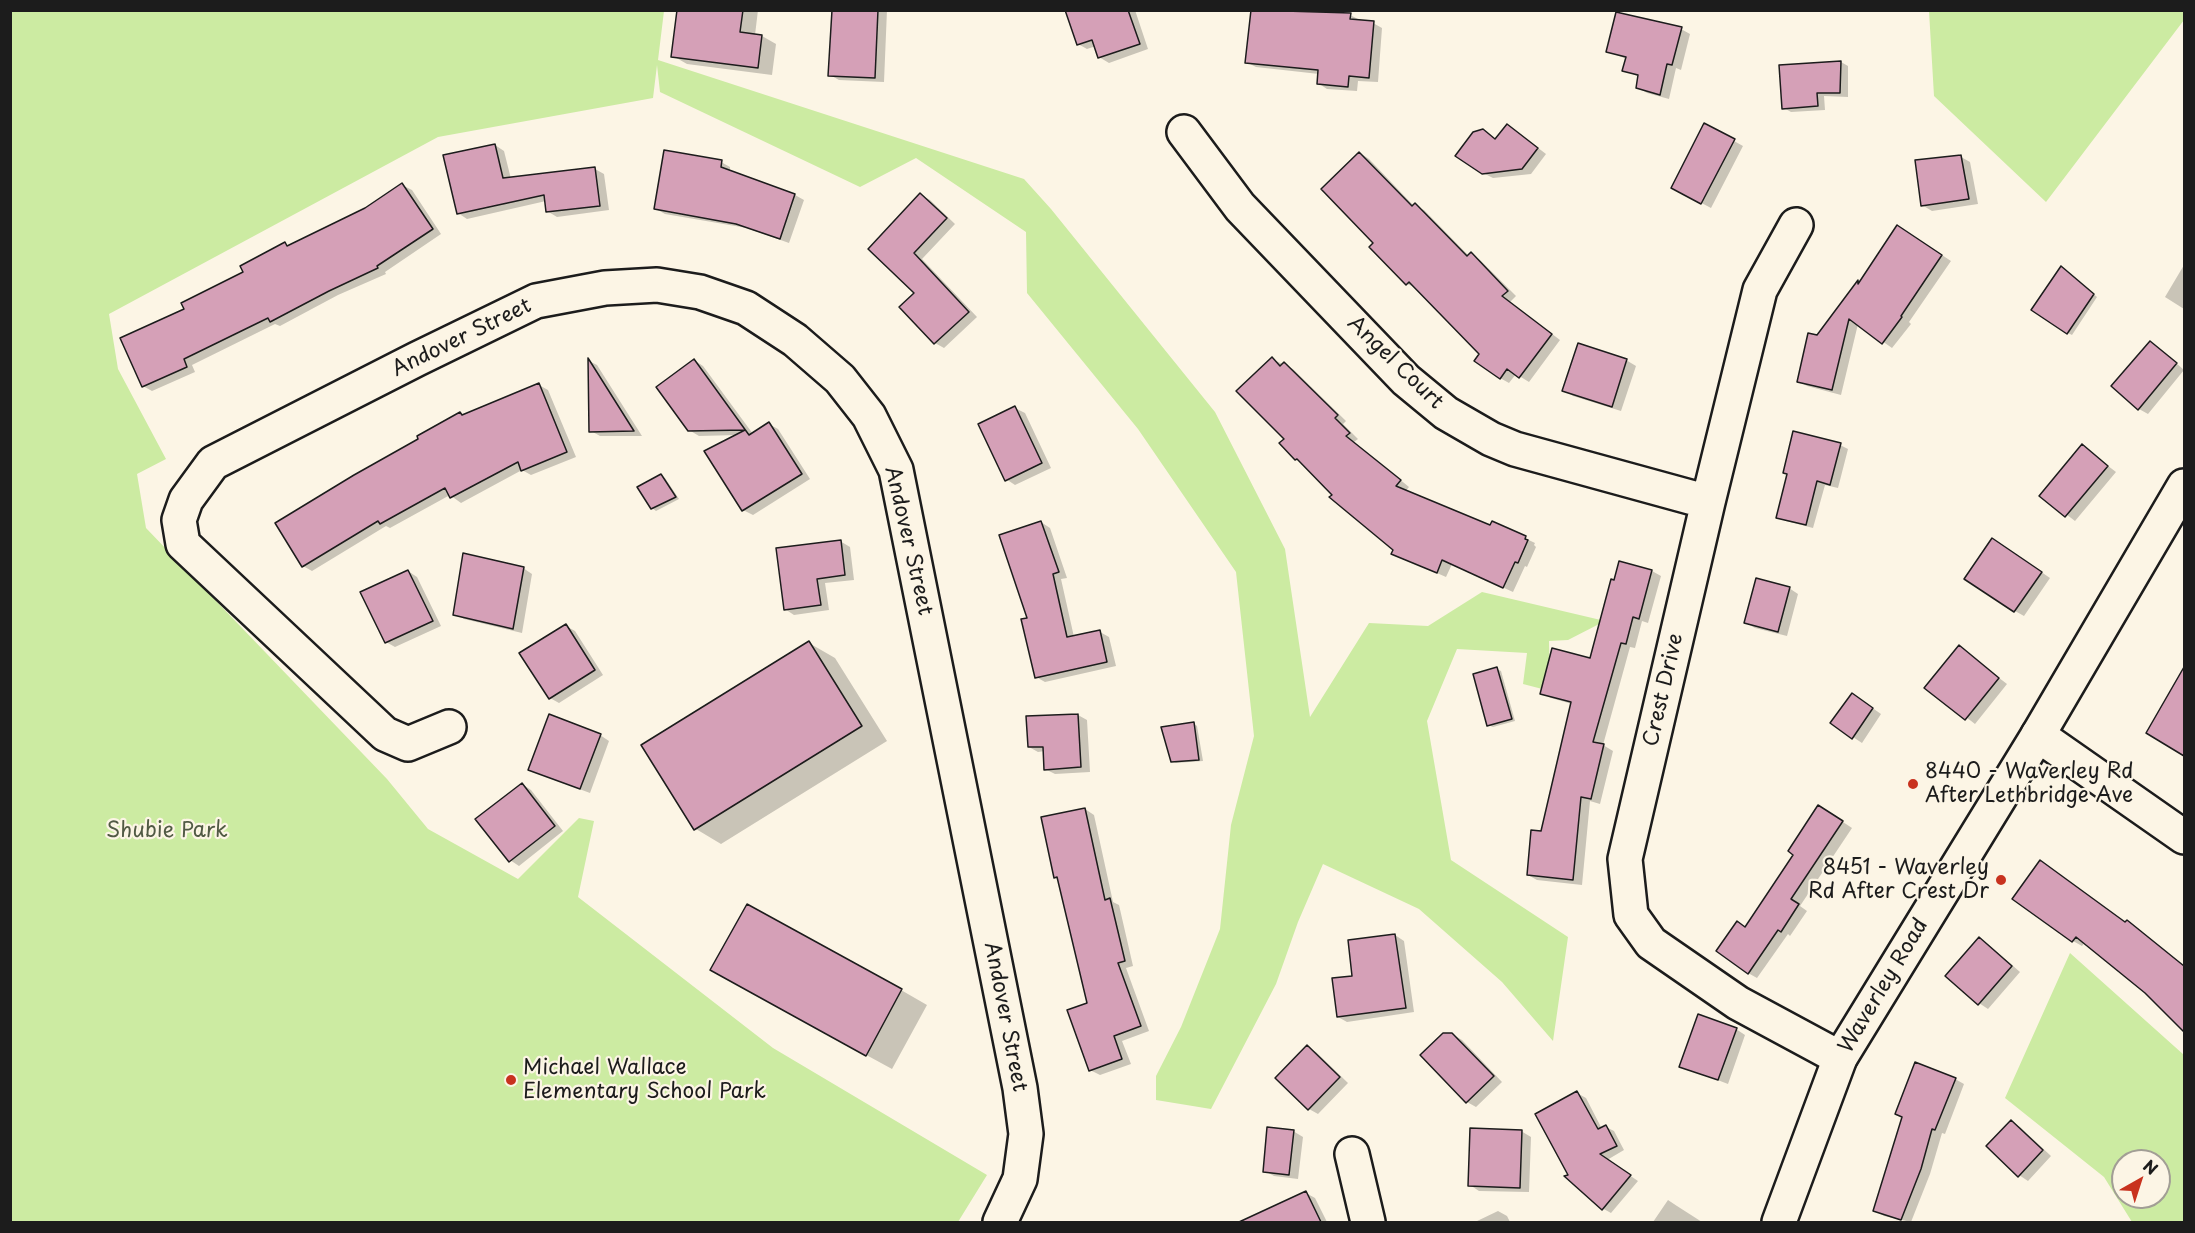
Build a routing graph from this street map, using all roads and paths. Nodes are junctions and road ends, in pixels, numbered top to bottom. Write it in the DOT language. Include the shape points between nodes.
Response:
graph roads {
  1 [pos="1184,132"];
  2 [pos="1796,225"];
  3 [pos="2184,486"];
  4 [pos="1708,502"];
  5 [pos="449,727"];
  6 [pos="2038,735"];
  7 [pos="2184,837"];
  8 [pos="1840,1058"];
  9 [pos="1353,1154"];
  10 [pos="1000,1222"];
  11 [pos="1368,1222"];
  12 [pos="1779,1222"];
  1 -- 4 [label="street, Angel Court" via="1240,207 1406,380 1446,413 1515,449"];
  2 -- 4 [label="street, Crest Drive" via="1760,290"];
  3 -- 6 [label="street, Waverley Road"];
  4 -- 8 [label="street, Crest Drive" via="1625,860 1630,915 1651,943 1738,1003"];
  5 -- 10 [label="street, Andover Street" via="408,744 385,734 183,544 179,520 186,500 213,463 536,301 605,288 657,285 700,292 746,308 795,340 840,379 868,416 896,470 1020,1089 1026,1134 1020,1179"];
  6 -- 7 [label="street"];
  6 -- 8 [label="street, Waverley Road"];
  8 -- 12 [label="street, Waverley Road"];
  9 -- 11 [label="street"];
}
